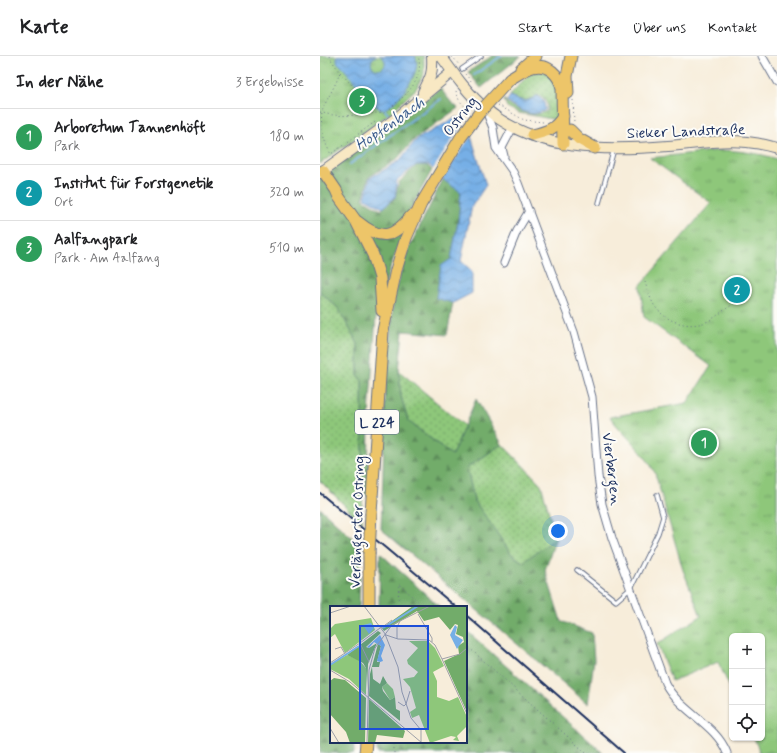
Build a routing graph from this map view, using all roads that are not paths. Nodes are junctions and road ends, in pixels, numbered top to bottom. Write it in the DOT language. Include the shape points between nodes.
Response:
graph roads {
  1 [pos="432,56"];
  2 [pos="441,56"];
  3 [pos="481,56"];
  4 [pos="536,56"];
  5 [pos="571,56"];
  6 [pos="762,56"];
  7 [pos="457,70"];
  8 [pos="510,79"];
  9 [pos="777,82"];
  10 [pos="420,97"];
  11 [pos="485,109"];
  12 [pos="560,120"];
  13 [pos="509,125"];
  14 [pos="570,130"];
  15 [pos="532,135"];
  16 [pos="495,136"];
  17 [pos="566,144"];
  18 [pos="595,148"];
  19 [pos="614,148"];
  20 [pos="777,148"];
  21 [pos="505,160"];
  22 [pos="321,174"];
  23 [pos="599,203"];
  24 [pos="421,204"];
  25 [pos="529,211"];
  26 [pos="356,221"];
  27 [pos="504,263"];
  28 [pos="383,331"];
  29 [pos="657,495"];
  30 [pos="578,570"];
  31 [pos="632,588"];
  32 [pos="369,606"];
  33 [pos="366,743"];
  34 [pos="365,753"];
  35 [pos="728,753"];
  1 -- 10 [label="main road" via="432,77"];
  2 -- 7 [label="main road, Sieker Landstraße"];
  3 -- 7 [label="lane"];
  4 -- 8 [label="main road, Ostring / L 224"];
  5 -- 14 [label="main road" via="567,76"];
  6 -- 9 [label="street"];
  7 -- 10 [label="main road"];
  7 -- 11 [label="main road, Sieker Landstraße"];
  8 -- 12 [label="main road" via="535,66 551,70 561,84"];
  8 -- 24 [label="main road, Ostring / L 224, bridge" via="461,137"];
  10 -- 22 [label="main road" via="399,116"];
  11 -- 13 [label="main road, Sieker Landstraße"];
  11 -- 16 [label="street, Vierbergen" via="491,119"];
  12 -- 15 [label="main road" via="548,131"];
  12 -- 17 [label="main road"];
  13 -- 15 [label="main road, Sieker Landstraße"];
  13 -- 16 [label="street" via="497,131"];
  13 -- 21 [label="street" via="502,148"];
  14 -- 17 [label="main road"];
  14 -- 18 [label="main road" via="579,139"];
  15 -- 17 [label="main road, Sieker Landstraße"];
  16 -- 21 [label="street, Vierbergen" via="496,148"];
  17 -- 18 [label="main road, Sieker Landstraße"];
  18 -- 19 [label="main road, Sieker Landstraße"];
  19 -- 20 [label="main road, Sieker Landstraße" via="747,142"];
  19 -- 23 [label="lane"];
  21 -- 25 [label="street, Vierbergen" via="514,172"];
  22 -- 26 [label="main road" via="331,193 339,197"];
  24 -- 26 [label="main road" via="403,226 390,234 373,233"];
  24 -- 28 [label="main road, Verlängerter Ostring / L 224" via="396,270"];
  25 -- 27 [label="street" via="517,231"];
  25 -- 31 [label="street, Vierbergen" via="574,332 592,397 602,504 612,538"];
  26 -- 28 [label="main road" via="373,255 379,274"];
  28 -- 32 [label="main road, Verlängerter Ostring / L 224, bridge" via="371,513"];
  29 -- 31 [label="lane" via="663,517"];
  30 -- 31 [label="lane" via="616,601"];
  31 -- 35 [label="street, Vierbergen" via="665,683 671,693 712,731"];
  33 -- 34 [label="main road"];
}
